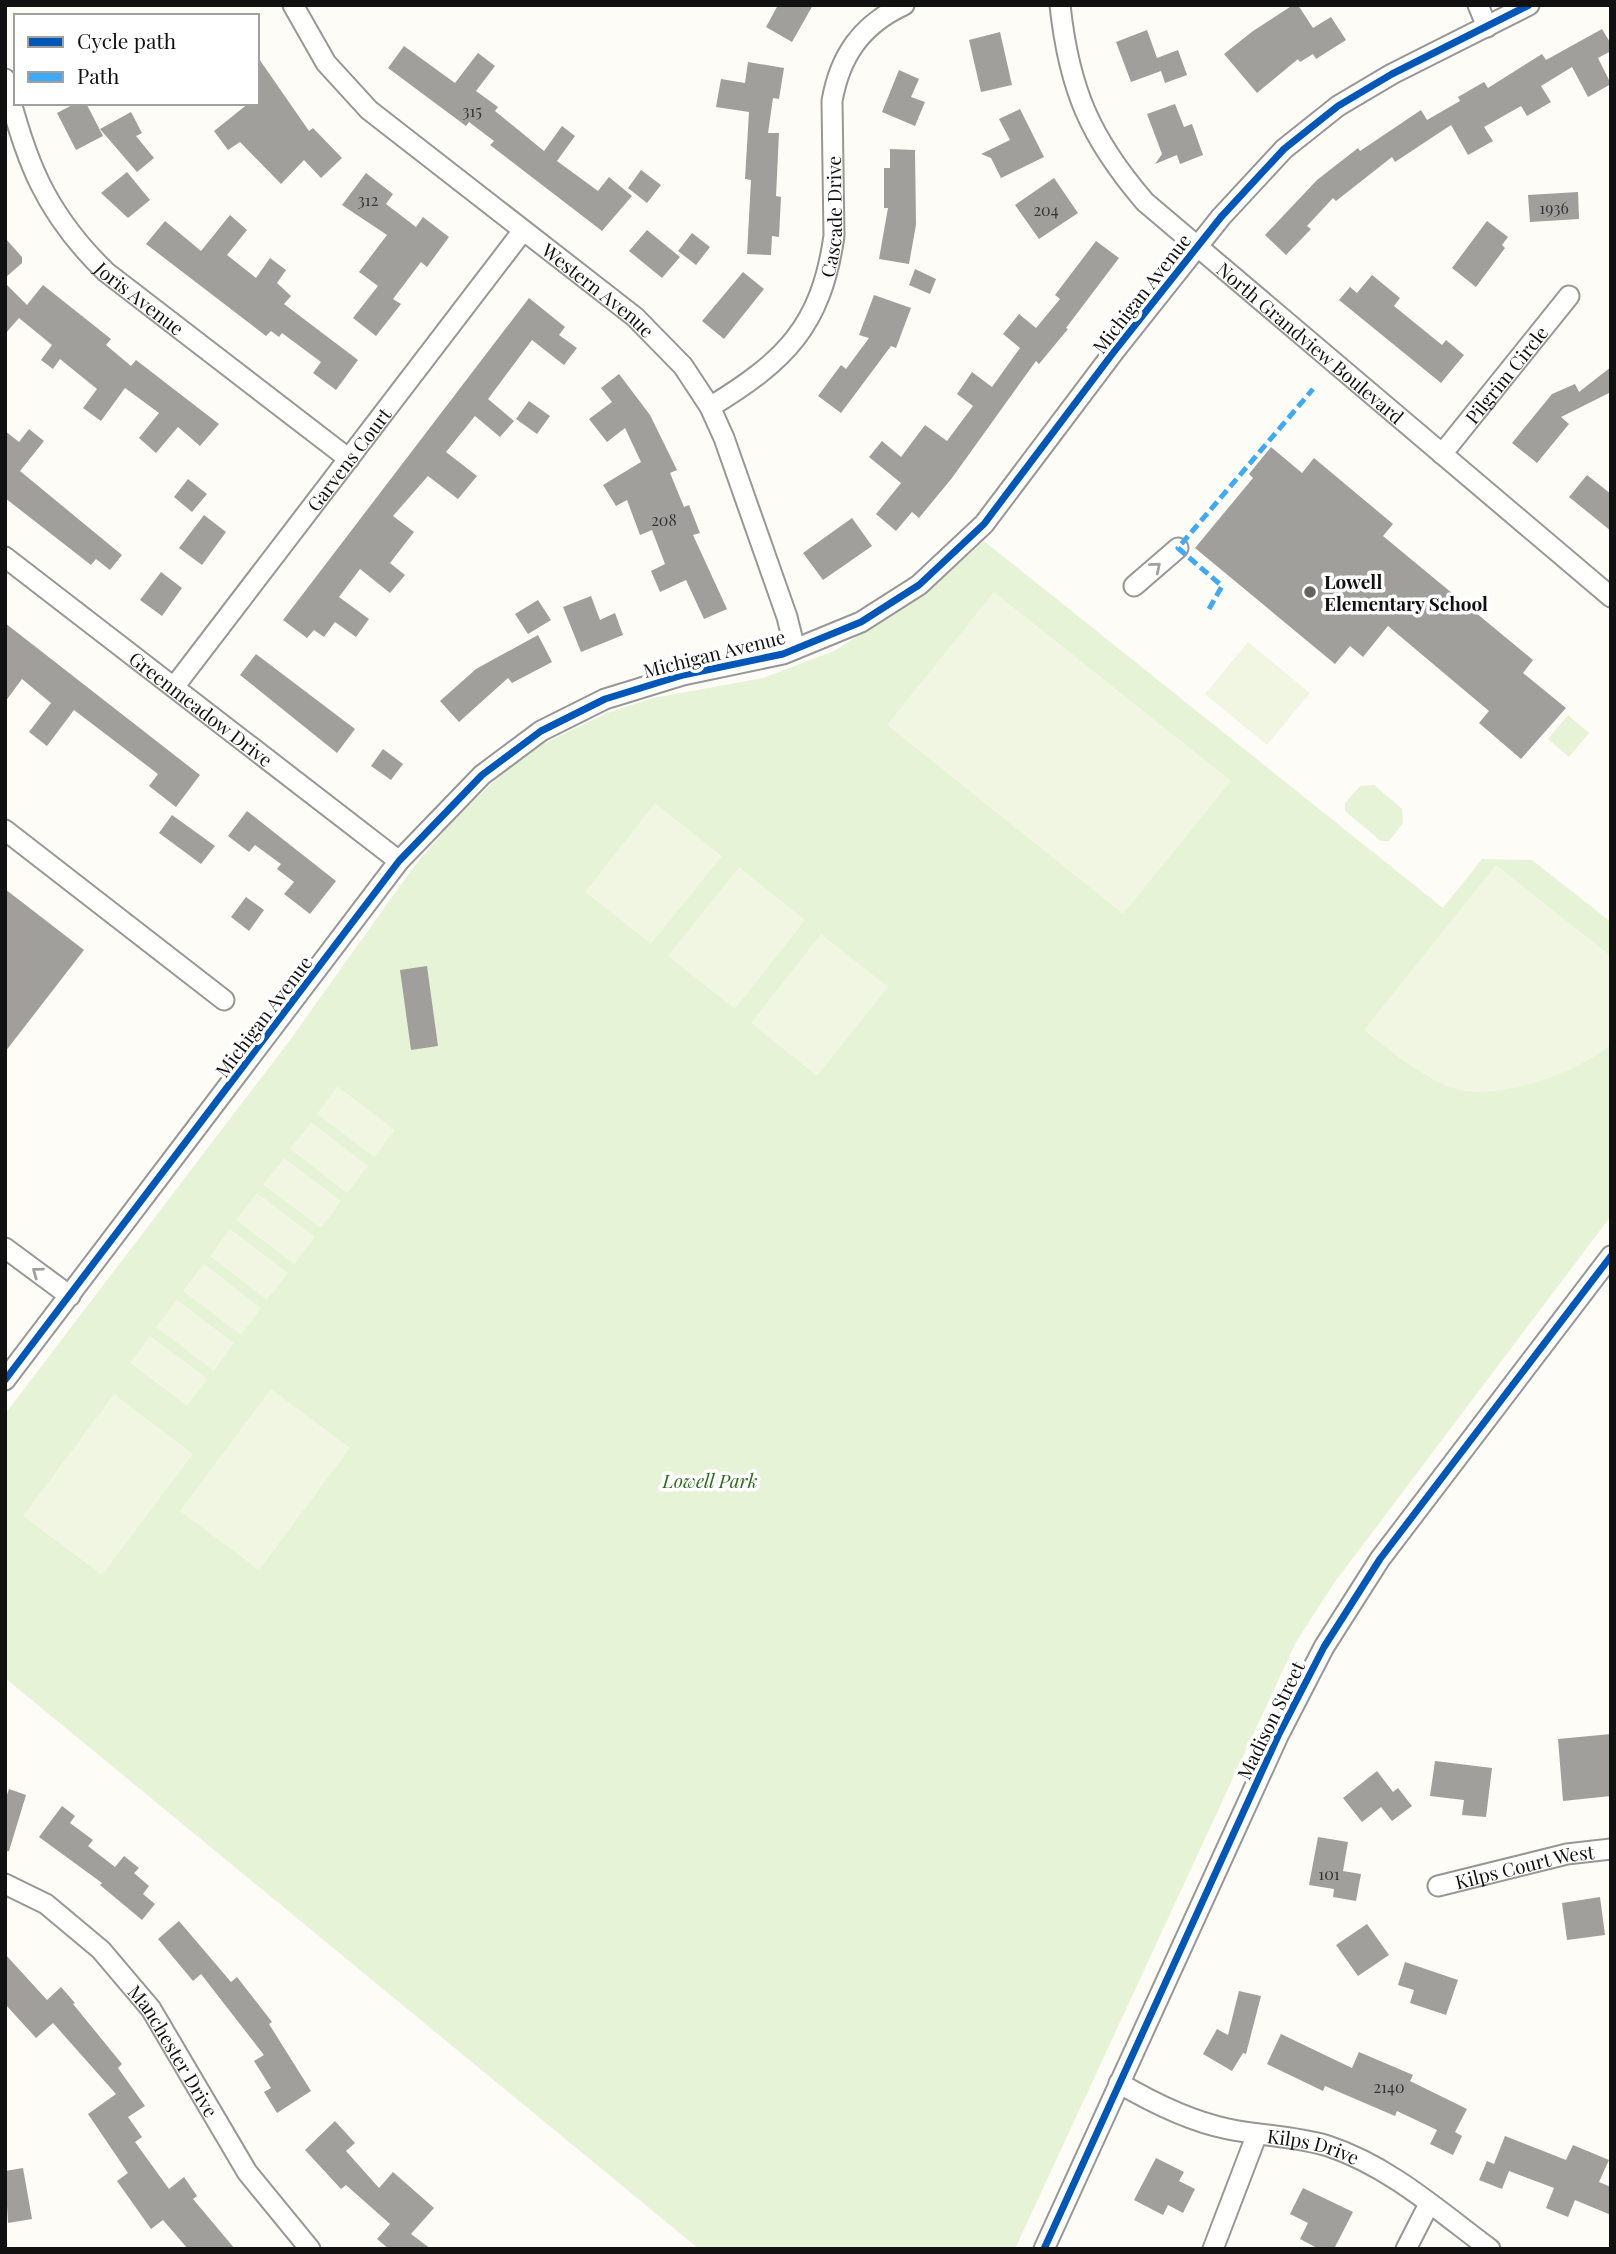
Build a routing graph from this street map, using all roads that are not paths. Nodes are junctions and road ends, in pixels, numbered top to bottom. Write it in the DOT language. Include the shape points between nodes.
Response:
graph roads {
  1 [pos="293,5"];
  2 [pos="904,5"];
  3 [pos="1060,5"];
  4 [pos="1478,5"];
  5 [pos="1529,5"];
  6 [pos="1487,27"];
  7 [pos="5,79"];
  8 [pos="522,232"];
  9 [pos="1196,248"];
  10 [pos="1569,296"];
  11 [pos="710,407"];
  12 [pos="1441,454"];
  13 [pos="349,459"];
  14 [pos="1178,548"];
  15 [pos="5,557"];
  16 [pos="1134,586"];
  17 [pos="1611,597"];
  18 [pos="795,649"];
  19 [pos="174,688"];
  20 [pos="5,830"];
  21 [pos="400,861"];
  22 [pos="224,1000"];
  23 [pos="5,1248"];
  24 [pos="1611,1256"];
  25 [pos="70,1296"];
  26 [pos="5,1380"];
  27 [pos="1611,1849"];
  28 [pos="5,1884"];
  29 [pos="1438,1886"];
  30 [pos="1119,2083"];
  31 [pos="1256,2134"];
  32 [pos="1430,2204"];
  33 [pos="310,2249"];
  34 [pos="1044,2249"];
  35 [pos="1213,2249"];
  36 [pos="1406,2249"];
  37 [pos="1490,2249"];
  1 -- 8 [label="street, Western Avenue" via="326,63 355,97"];
  2 -- 11 [label="street, Cascade Drive" via="854,41 834,87 834,236 814,311 774,364"];
  3 -- 9 [label="street, North Grandview Boulevard" via="1066,58 1105,149 1145,202"];
  4 -- 6 [label="street"];
  5 -- 6 [label="street, Michigan Avenue"];
  6 -- 9 [label="street, Michigan Avenue" via="1338,106 1258,174"];
  7 -- 13 [label="street, Joris Avenue" via="28,162 57,218 77,243 106,271"];
  8 -- 11 [label="street, Western Avenue" via="653,333 683,366"];
  8 -- 13 [label="street, Garvens Court"];
  9 -- 12 [label="street, North Grandview Boulevard"];
  9 -- 18 [label="street, Michigan Avenue" via="967,543 888,607"];
  10 -- 12 [label="street, Pilgrim Circle"];
  11 -- 18 [label="street, Western Avenue" via="747,499"];
  12 -- 17 [label="street, North Grandview Boulevard"];
  13 -- 19 [label="street, Garvens Court"];
  16 -- 14 [label="street, one-way"];
  15 -- 19 [label="street, Greenmeadow Drive"];
  18 -- 21 [label="street, Michigan Avenue" via="628,691 562,720 482,775"];
  19 -- 21 [label="street, Greenmeadow Drive"];
  20 -- 22 [label="street"];
  21 -- 25 [label="street, Michigan Avenue"];
  25 -- 23 [label="street, one-way"];
  24 -- 30 [label="street, Madison Street" via="1380,1559 1324,1647 1278,1736"];
  25 -- 26 [label="street, Michigan Avenue"];
  27 -- 29 [label="street, Kilps Court West" via="1567,1854"];
  28 -- 33 [label="street, Manchester Drive" via="46,1904 101,1950 151,2008 247,2172"];
  30 -- 31 [label="street, Kilps Drive" via="1200,2122"];
  30 -- 34 [label="street, Madison Street"];
  31 -- 32 [label="street, Kilps Drive" via="1307,2141 1354,2156"];
  31 -- 35 [label="street"];
  32 -- 36 [label="street"];
  32 -- 37 [label="street, Kilps Drive"];
}
